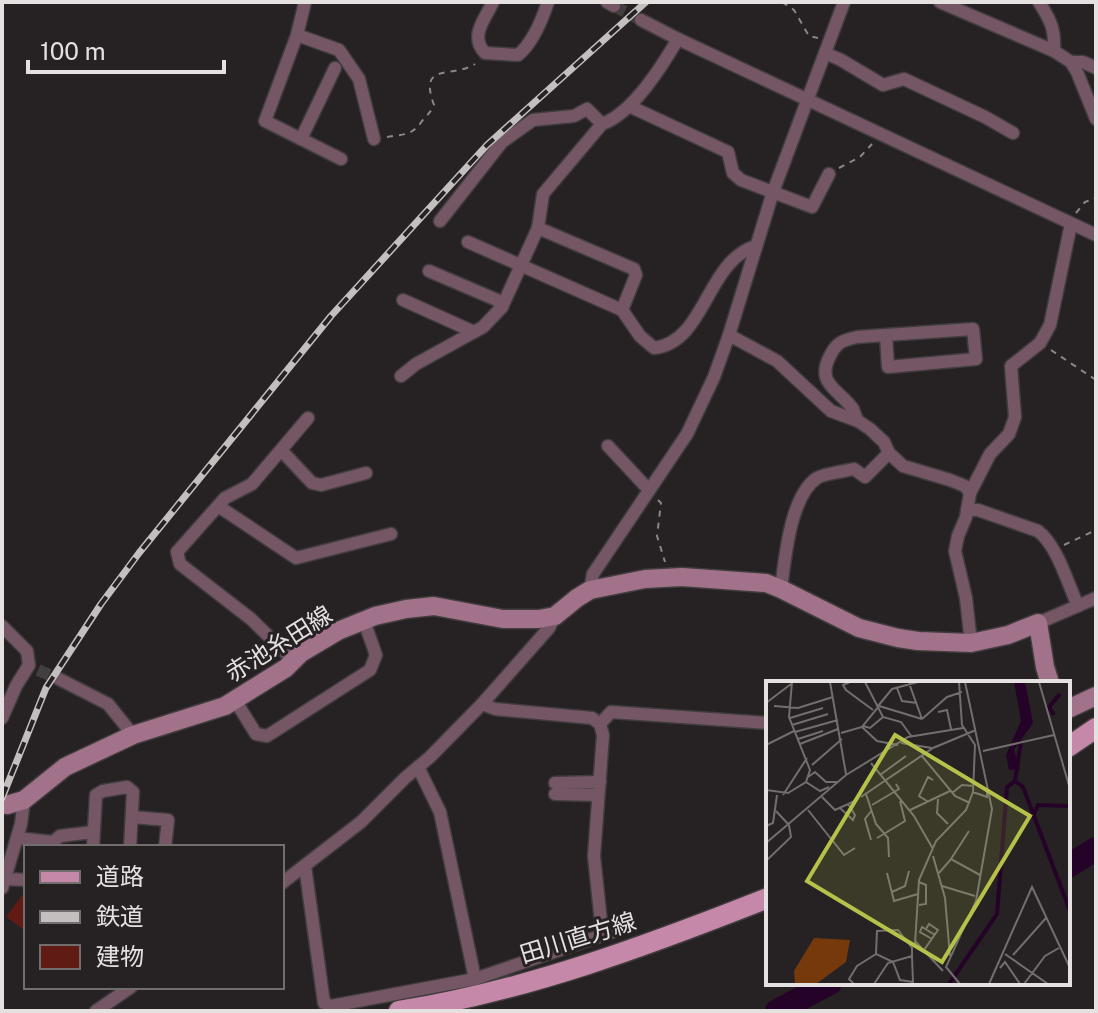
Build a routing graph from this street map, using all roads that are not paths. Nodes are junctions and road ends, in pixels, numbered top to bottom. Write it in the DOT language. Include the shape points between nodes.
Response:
graph roads {
  1 [pos="305,2"];
  2 [pos="493,2"];
  3 [pos="548,2"];
  4 [pos="844,2"];
  5 [pos="940,2"];
  6 [pos="1039,2"];
  7 [pos="641,20"];
  8 [pos="297,35"];
  9 [pos="678,39"];
  10 [pos="825,47"];
  11 [pos="1054,51"];
  12 [pos="1071,62"];
  13 [pos="335,68"];
  14 [pos="1096,68"];
  15 [pos="807,100"];
  16 [pos="629,106"];
  17 [pos="1096,119"];
  18 [pos="602,124"];
  19 [pos="1013,133"];
  20 [pos="301,139"];
  21 [pos="374,139"];
  22 [pos="341,159"];
  23 [pos="829,174"];
  24 [pos="773,192"];
  25 [pos="440,221"];
  26 [pos="1071,224"];
  27 [pos="538,228"];
  28 [pos="1096,235"];
  29 [pos="468,242"];
  30 [pos="756,246"];
  31 [pos="522,265"];
  32 [pos="429,271"];
  33 [pos="403,300"];
  34 [pos="502,307"];
  35 [pos="622,310"];
  36 [pos="474,332"];
  37 [pos="729,335"];
  38 [pos="886,335"];
  39 [pos="401,376"];
  40 [pos="308,418"];
  41 [pos="858,421"];
  42 [pos="608,446"];
  43 [pos="281,450"];
  44 [pos="889,453"];
  45 [pos="366,473"];
  46 [pos="649,490"];
  47 [pos="970,493"];
  48 [pos="218,506"];
  49 [pos="967,510"];
  50 [pos="391,534"];
  51 [pos="781,589"];
  52 [pos="590,590"];
  53 [pos="1096,598"];
  54 [pos="1078,606"];
  55 [pos="555,616"];
  56 [pos="364,621"];
  57 [pos="1038,623"];
  58 [pos="2,626"];
  59 [pos="971,643"];
  60 [pos="294,661"];
  61 [pos="59,679"];
  62 [pos="1049,681"];
  63 [pos="1096,696"];
  64 [pos="235,700"];
  65 [pos="482,704"];
  66 [pos="1070,708"];
  67 [pos="2,718"];
  68 [pos="766,723"];
  69 [pos="600,724"];
  70 [pos="1096,728"];
  71 [pos="133,735"];
  72 [pos="1070,746"];
  73 [pos="418,767"];
  74 [pos="555,789"];
  75 [pos="599,789"];
  76 [pos="16,802"];
  77 [pos="132,817"];
  78 [pos="93,832"];
  79 [pos="17,838"];
  80 [pos="54,844"];
  81 [pos="93,845"];
  82 [pos="130,845"];
  83 [pos="165,845"];
  84 [pos="305,866"];
  85 [pos="24,880"];
  86 [pos="284,882"];
  87 [pos="3,883"];
  88 [pos="766,899"];
  89 [pos="475,979"];
  90 [pos="122,990"];
  91 [pos="96,1011"];
  92 [pos="399,1011"];
  1 -- 8 [label="street"];
  2 -- 3 [label="street" via="478,30 478,42 485,53 518,55"];
  4 -- 10 [label="street"];
  5 -- 11 [label="street"];
  6 -- 11 [label="street" via="1051,21"];
  7 -- 9 [label="street"];
  8 -- 20 [label="street" via="265,121"];
  8 -- 21 [label="street" via="339,50 359,79"];
  9 -- 15 [label="street"];
  9 -- 16 [label="street"];
  10 -- 15 [label="street"];
  10 -- 19 [label="street" via="883,85 904,79"];
  11 -- 12 [label="street"];
  12 -- 14 [label="street"];
  12 -- 17 [label="street"];
  13 -- 20 [label="street"];
  15 -- 24 [label="street"];
  15 -- 26 [label="street"];
  16 -- 18 [label="street"];
  16 -- 24 [label="street" via="728,152 733,173"];
  18 -- 25 [label="street" via="587,109 574,116 533,120 502,142"];
  18 -- 27 [label="street" via="543,194"];
  20 -- 22 [label="street"];
  23 -- 24 [label="street" via="812,207"];
  24 -- 30 [label="street"];
  26 -- 28 [label="street"];
  26 -- 47 [label="street" via="1050,325 1040,343 1011,366 1015,417"];
  27 -- 31 [label="street"];
  27 -- 35 [label="street" via="634,269"];
  29 -- 31 [label="street"];
  30 -- 35 [label="street" via="739,254 681,338 666,346 654,348"];
  30 -- 37 [label="street"];
  31 -- 34 [label="street"];
  31 -- 35 [label="street"];
  32 -- 34 [label="street" via="497,300"];
  33 -- 36 [label="street"];
  34 -- 36 [label="street"];
  36 -- 39 [label="street"];
  37 -- 41 [label="street" via="777,361 831,411"];
  37 -- 46 [label="street" via="687,434"];
  38 -- 38 [label="street" via="973,329 976,359 888,367"];
  38 -- 41 [label="street" via="841,341 825,365 827,379"];
  40 -- 43 [label="street"];
  41 -- 44 [label="street" via="884,442"];
  42 -- 46 [label="street"];
  43 -- 45 [label="street" via="312,483"];
  43 -- 48 [label="street" via="252,484"];
  44 -- 47 [label="street" via="903,466 965,486"];
  44 -- 51 [label="street" via="865,477 854,469 818,477 806,491 791,523"];
  46 -- 52 [label="street" via="593,574"];
  47 -- 49 [label="street"];
  48 -- 50 [label="street" via="296,558"];
  48 -- 60 [label="street" via="177,552 180,564 251,619"];
  49 -- 54 [label="street" via="1044,536"];
  49 -- 59 [label="street" via="955,551"];
  51 -- 52 [label="main road" via="766,583 682,577"];
  51 -- 59 [label="main road" via="859,628 918,641"];
  52 -- 55 [label="main road"];
  53 -- 54 [label="street"];
  54 -- 57 [label="street"];
  55 -- 56 [label="main road, 赤池糸田線" via="503,619 434,606"];
  55 -- 65 [label="street"];
  56 -- 60 [label="main road, 赤池糸田線" via="338,631"];
  56 -- 64 [label="street" via="376,655 370,670 267,736 256,734"];
  57 -- 59 [label="main road"];
  57 -- 62 [label="main road"];
  58 -- 67 [label="street" via="27,651 34,668 16,686"];
  60 -- 64 [label="main road, 赤池糸田線"];
  61 -- 71 [label="street" via="108,704"];
  63 -- 66 [label="main road"];
  64 -- 71 [label="main road, 赤池糸田線"];
  65 -- 69 [label="street" via="592,718"];
  65 -- 73 [label="street"];
  68 -- 69 [label="street" via="611,712"];
  69 -- 75 [label="street"];
  70 -- 72 [label="main road"];
  71 -- 76 [label="main road, 赤池糸田線" via="65,767"];
  73 -- 84 [label="street"];
  73 -- 89 [label="street" via="440,812"];
  74 -- 75 [label="street"];
  75 -- 89 [label="street" via="594,856 601,922 608,933"];
  76 -- 79 [label="street"];
  77 -- 78 [label="street" via="133,792 127,787 103,791 96,795"];
  77 -- 82 [label="street"];
  77 -- 83 [label="street" via="168,820"];
  78 -- 80 [label="street" via="60,836"];
  78 -- 81 [label="street"];
  79 -- 80 [label="street"];
  79 -- 87 [label="street"];
  84 -- 86 [label="street"];
  84 -- 89 [label="street" via="324,1003 331,1006"];
  85 -- 87 [label="street"];
  88 -- 92 [label="main road, 田川直方線" via="609,958 449,1003"];
  90 -- 91 [label="street"];
}
